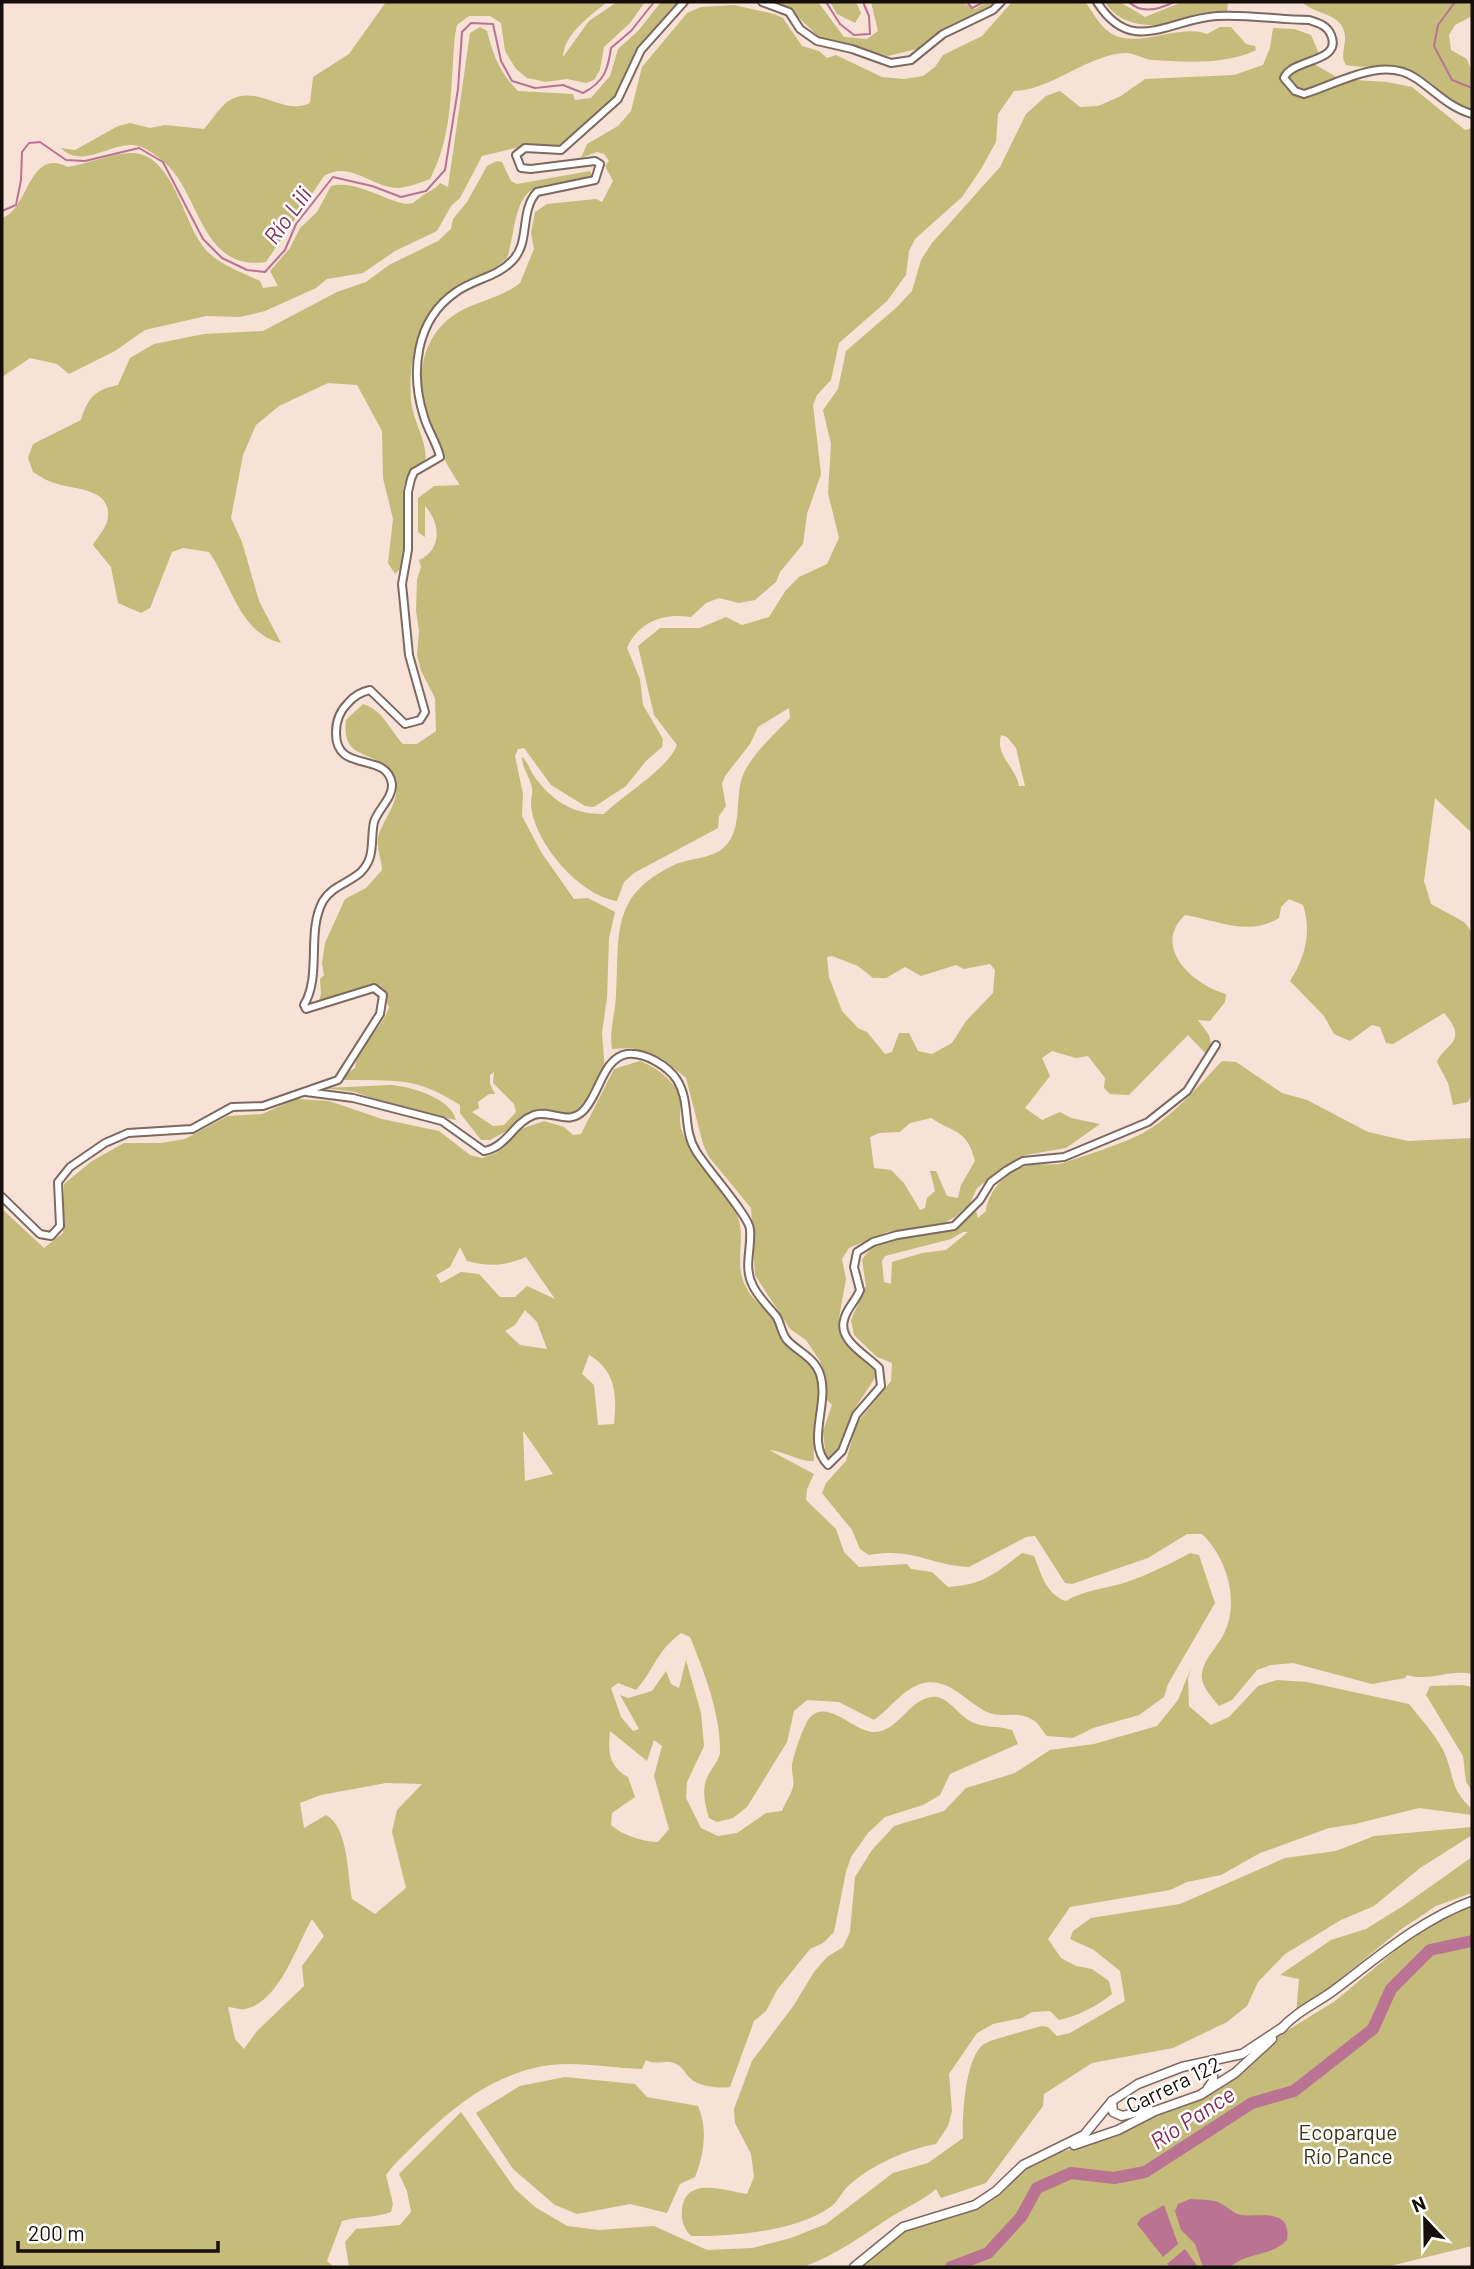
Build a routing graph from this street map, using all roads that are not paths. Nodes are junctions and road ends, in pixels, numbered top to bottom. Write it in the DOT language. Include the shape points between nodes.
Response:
graph roads {
  1 [pos="684,2"];
  2 [pos="762,2"];
  3 [pos="1001,2"];
  4 [pos="1097,2"];
  5 [pos="1472,114"];
  6 [pos="1216,1045"];
  7 [pos="304,1092"];
  8 [pos="2,1197"];
  9 [pos="1472,1901"];
  10 [pos="1283,2027"];
  11 [pos="1197,2064"];
  12 [pos="1200,2095"];
  13 [pos="1112,2102"];
  14 [pos="1174,2104"];
  15 [pos="1063,2147"];
  16 [pos="854,2267"];
  1 -- 7 [label="street" via="640,50 626,86 607,112 561,150 525,148 516,155 521,168 531,169 595,161 600,164 595,180 537,192 514,260 454,293 428,323 415,367 423,413 440,457 414,472 411,479 402,584 409,655 425,712 421,720 405,724 370,690 352,698 336,724 335,740 341,753 376,765 391,781 392,791 375,820 366,866 322,903 312,990 304,1008 374,988 383,995 382,1005 344,1074"];
  2 -- 3 [label="street" via="789,12 800,29 817,41 891,63 911,60 943,34"];
  4 -- 5 [label="street" via="1113,24 1135,31 1161,30 1218,16 1321,23 1334,40 1331,50 1286,73 1284,78 1295,91 1304,94 1385,68 1401,69 1456,109"];
  6 -- 7 [label="street" via="1187,1091 1148,1122 1064,1157 1023,1161 991,1182 954,1226 897,1235 857,1252 853,1267 860,1290 843,1325 850,1344 879,1368 881,1386 856,1415 842,1451 828,1465 817,1446 824,1394 819,1372 787,1339 752,1284 746,1215 695,1150 678,1082 657,1062 634,1054 619,1056 608,1063 592,1100 578,1116 531,1116 500,1144 484,1151 442,1121 361,1100"];
  7 -- 8 [label="street" via="263,1106 232,1107 192,1129 128,1133 106,1143 70,1167 58,1182 60,1226 51,1236 40,1234"];
  9 -- 10 [label="street, Carrera 122" via="1448,1910 1406,1937"];
  10 -- 11 [label="street, Carrera 122" via="1242,2054"];
  10 -- 12 [label="street, Carrera 122" via="1235,2073"];
  11 -- 12 [label="street" via="1207,2066 1214,2078"];
  11 -- 13 [label="street, Carrera 122" via="1152,2077"];
  12 -- 14 [label="street, Carrera 122"];
  13 -- 14 [label="street" via="1113,2112 1125,2117"];
  13 -- 15 [label="street, Carrera 122" via="1084,2135"];
  14 -- 15 [label="street, Carrera 122" via="1118,2130"];
  15 -- 16 [label="street, Carrera 122" via="1036,2159 975,2204 902,2227"];
}
